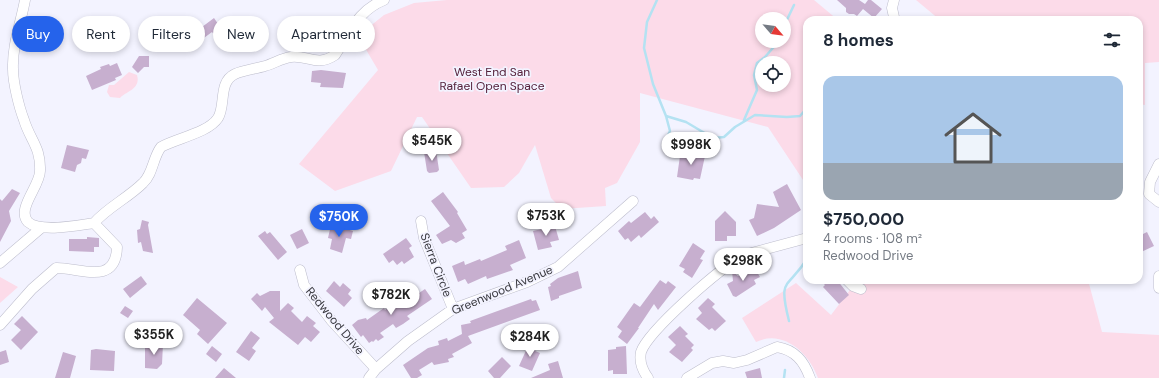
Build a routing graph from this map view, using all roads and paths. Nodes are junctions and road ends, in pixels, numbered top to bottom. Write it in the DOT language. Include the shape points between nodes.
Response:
graph roads {
  1 [pos="26,0"];
  2 [pos="384,0"];
  3 [pos="894,0"];
  4 [pos="894,16"];
  5 [pos="1159,164"];
  6 [pos="633,201"];
  7 [pos="1159,202"];
  8 [pos="421,221"];
  9 [pos="94,223"];
  10 [pos="41,228"];
  11 [pos="803,239"];
  12 [pos="0,263"];
  13 [pos="300,270"];
  14 [pos="1159,276"];
  15 [pos="851,284"];
  16 [pos="1159,288"];
  17 [pos="861,289"];
  18 [pos="453,309"];
  19 [pos="0,325"];
  20 [pos="376,369"];
  21 [pos="369,378"];
  22 [pos="648,378"];
  23 [pos="687,378"];
  24 [pos="810,378"];
  1 -- 10 [label="street" via="12,70 24,121 37,146 40,171 38,184 25,208 25,216 27,221"];
  2 -- 9 [label="street" via="363,12 328,60 288,57 235,74 224,87 218,118 210,126 161,147 144,183 101,214"];
  3 -- 4 [label="street"];
  5 -- 7 [label="street" via="1150,182 1149,194"];
  6 -- 18 [label="street, Greenwood Avenue" via="558,267 527,282"];
  8 -- 18 [label="street, Sierra Circle" via="424,238"];
  9 -- 10 [label="street"];
  9 -- 19 [label="street" via="117,247 113,263 106,270 96,274 56,268 32,289"];
  10 -- 12 [label="street"];
  11 -- 22 [label="street" via="744,255 715,275 650,338 642,351 642,367"];
  13 -- 20 [label="street, Redwood Drive" via="304,285 326,314"];
  14 -- 16 [label="street"];
  15 -- 17 [label="street"];
  18 -- 20 [label="street, Greenwood Avenue" via="408,341"];
  20 -- 21 [label="street, Greenwood Avenue"];
  23 -- 24 [label="street" via="712,363 747,360 777,347 795,353 807,368"];
}
